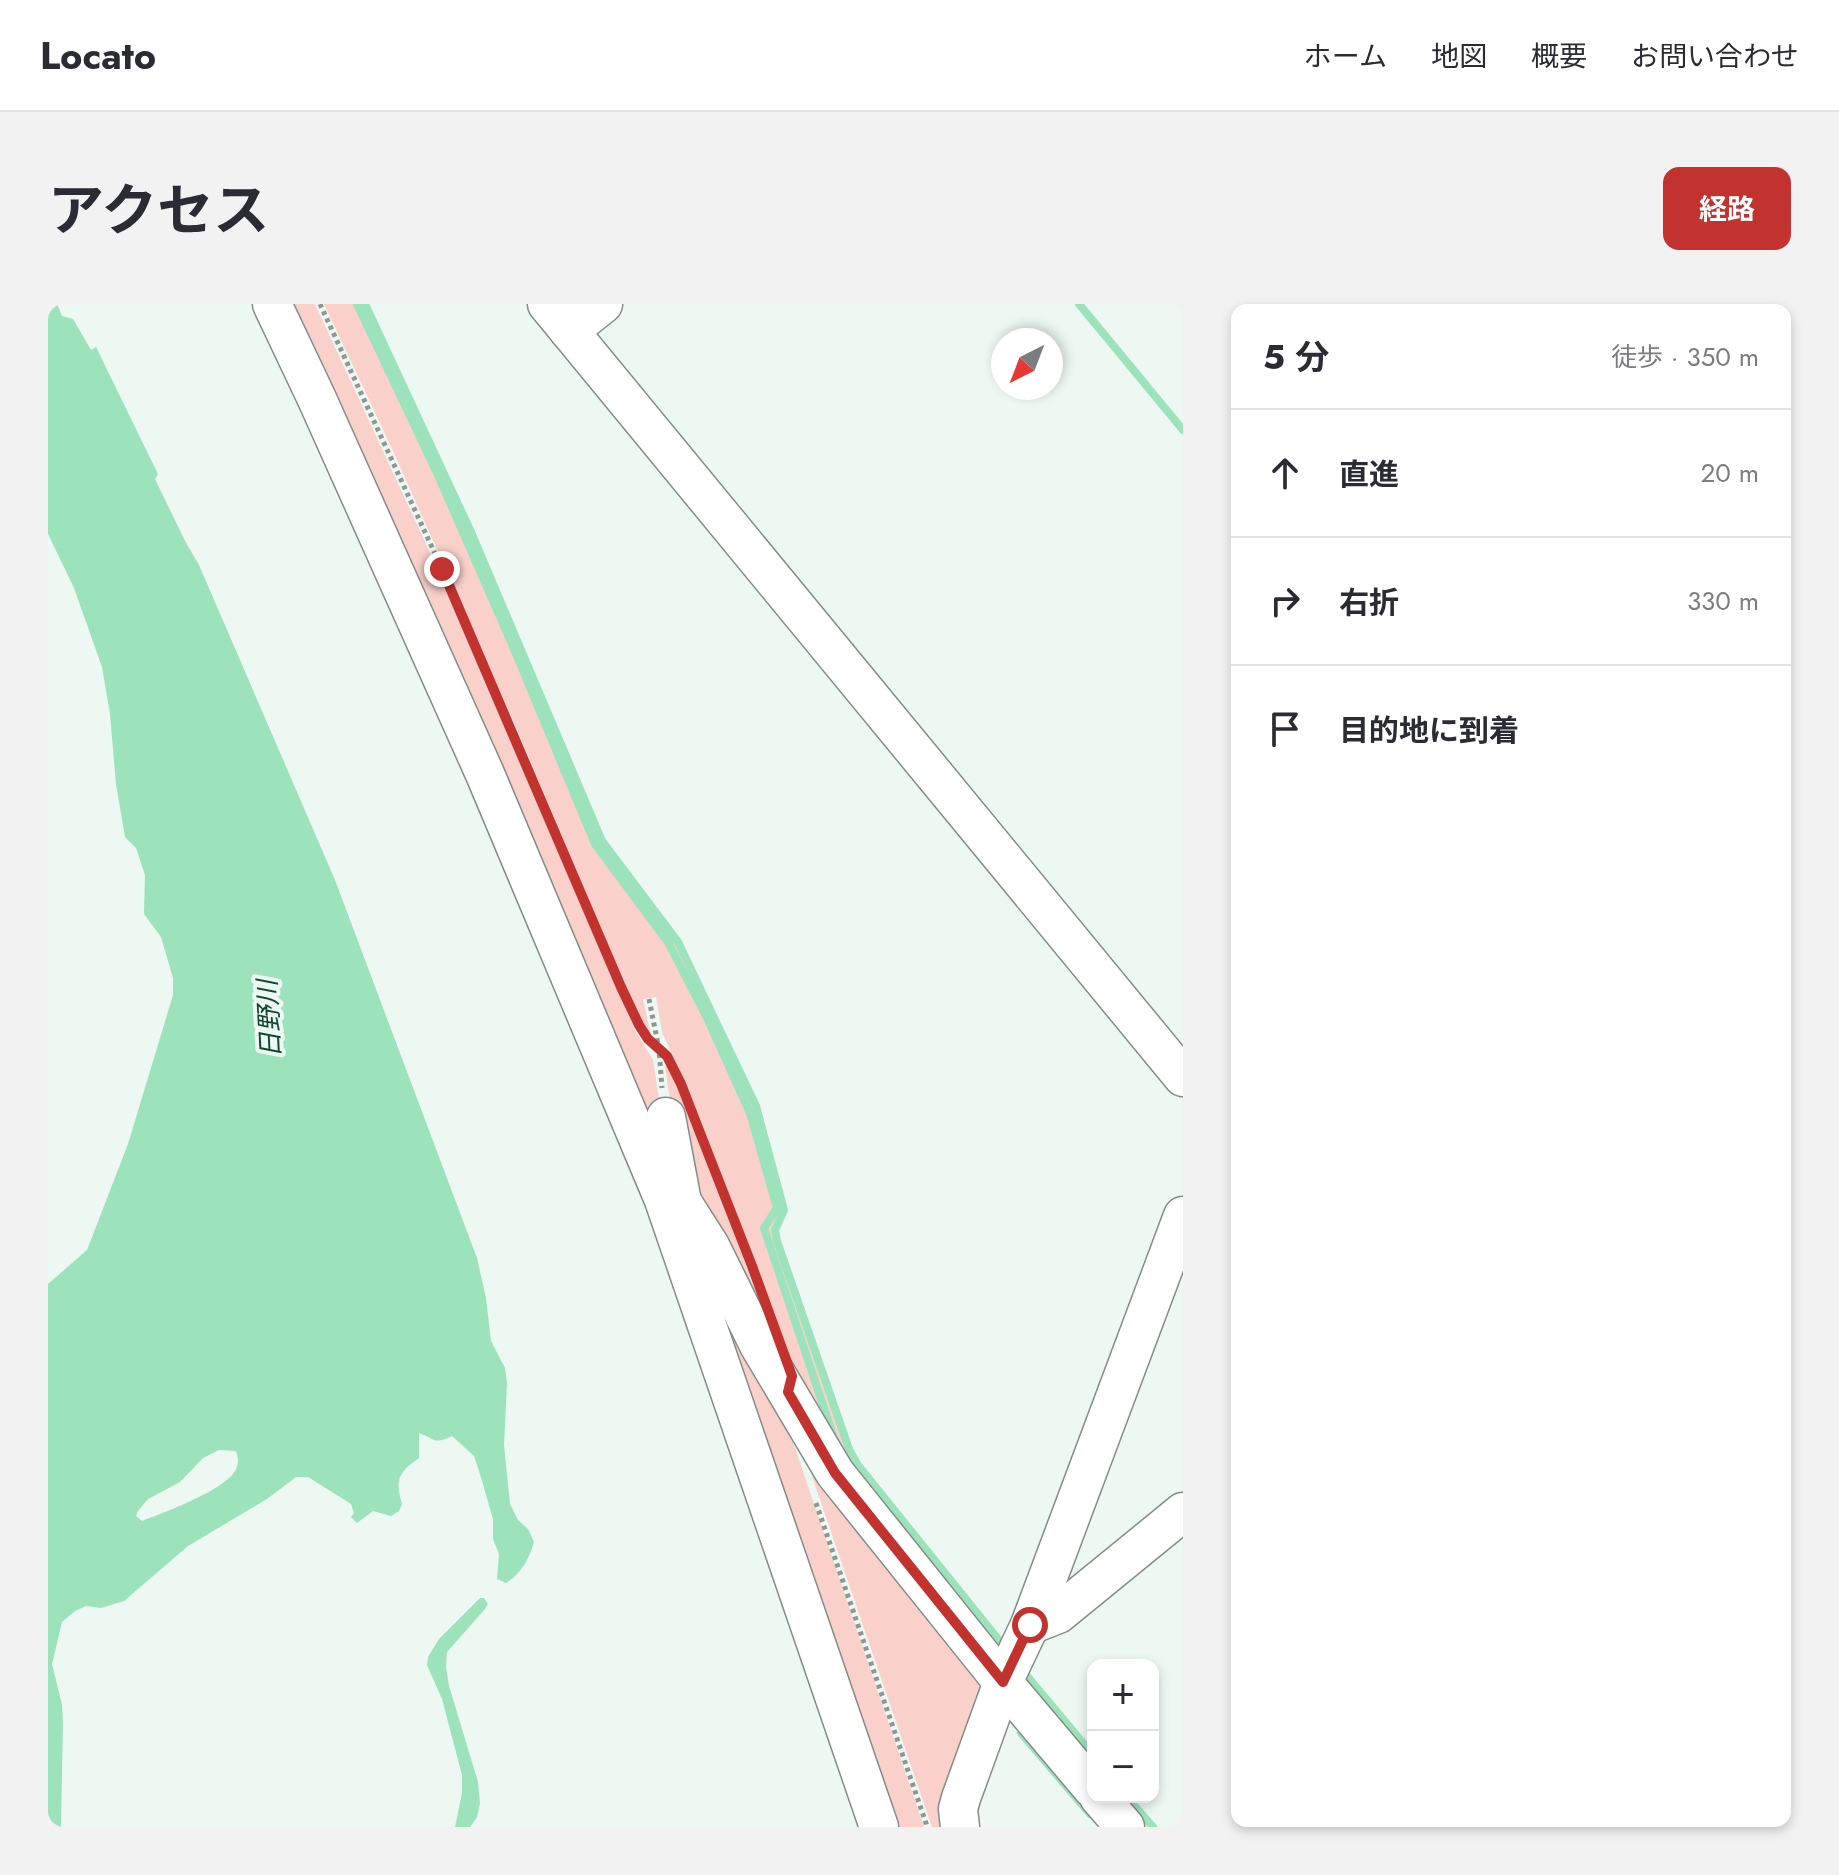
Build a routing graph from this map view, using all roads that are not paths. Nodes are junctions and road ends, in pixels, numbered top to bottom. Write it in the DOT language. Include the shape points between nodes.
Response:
graph roads {
  1 [pos="272,304"];
  2 [pos="603,304"];
  3 [pos="558,318"];
  4 [pos="1183,1077"];
  5 [pos="677,1108"];
  6 [pos="673,1201"];
  7 [pos="1183,1216"];
  8 [pos="1183,1512"];
  9 [pos="1030,1625"];
  10 [pos="1003,1682"];
  11 [pos="1087,1782"];
  12 [pos="1104,1803"];
  13 [pos="879,1827"];
  14 [pos="960,1827"];
  15 [pos="1125,1827"];
  1 -- 6 [label="street"];
  2 -- 3 [label="street"];
  3 -- 4 [label="street"];
  5 -- 6 [label="street"];
  6 -- 10 [label="street" via="710,1246 759,1345 835,1473"];
  6 -- 13 [label="street"];
  7 -- 9 [label="street"];
  8 -- 9 [label="street" via="1058,1614"];
  9 -- 10 [label="street"];
  10 -- 11 [label="street"];
  10 -- 14 [label="street" via="961,1798"];
  12 -- 15 [label="street"];
}
